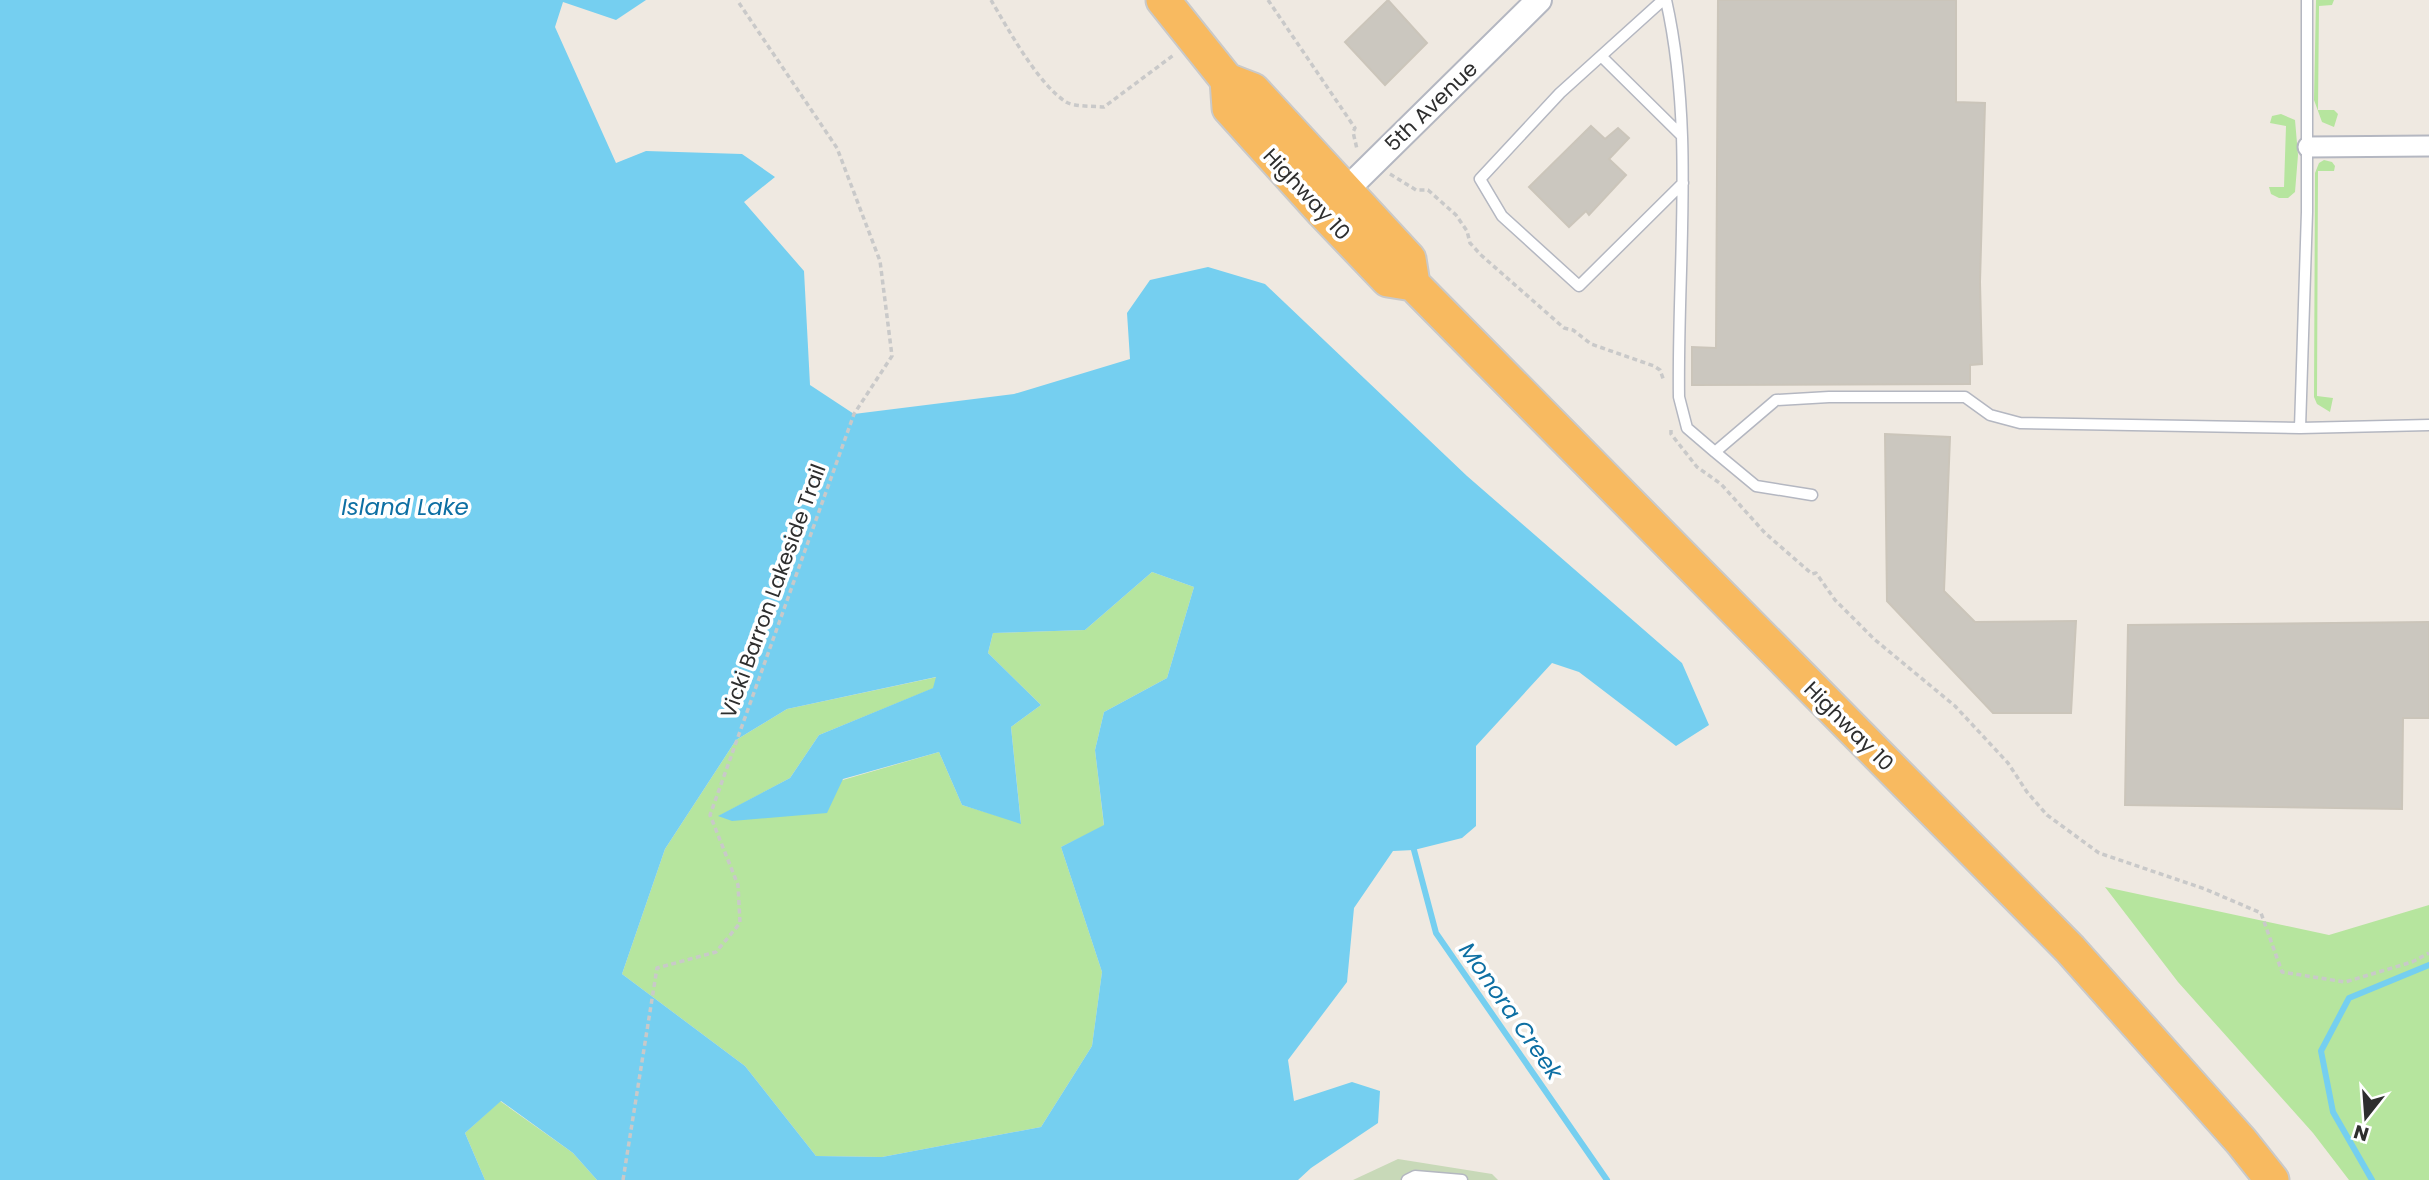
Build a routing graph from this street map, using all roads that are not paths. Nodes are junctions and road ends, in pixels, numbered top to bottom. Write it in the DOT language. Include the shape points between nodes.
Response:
graph roads {
  1 [pos="1163,0"];
  2 [pos="1539,0"];
  3 [pos="1664,0"];
  4 [pos="2307,0"];
  5 [pos="1601,56"];
  6 [pos="1682,136"];
  7 [pos="2429,146"];
  8 [pos="2308,147"];
  9 [pos="1683,183"];
  10 [pos="1334,202"];
  11 [pos="2429,425"];
  12 [pos="2300,428"];
  13 [pos="1715,452"];
  14 [pos="1812,495"];
  15 [pos="1407,1180"];
  16 [pos="1462,1180"];
  17 [pos="2272,1180"];
  1 -- 10 [label="highway, Highway 10" via="1227,80 1253,90"];
  2 -- 10 [label="street, 5th Avenue"];
  3 -- 5 [label="lane"];
  3 -- 6 [label="lane" via="1672,29"];
  4 -- 8 [label="lane"];
  5 -- 6 [label="lane"];
  5 -- 9 [label="lane" via="1480,179 1502,216 1579,286"];
  6 -- 9 [label="lane"];
  7 -- 8 [label="street"];
  8 -- 12 [label="lane"];
  9 -- 13 [label="lane" via="1679,397 1687,428"];
  10 -- 17 [label="highway, Highway 10" via="1409,258 1413,284 2070,949"];
  11 -- 12 [label="lane"];
  12 -- 13 [label="lane" via="2020,423 1990,415 1965,397 1829,397 1776,400"];
  13 -- 14 [label="lane" via="1756,486"];
  15 -- 16 [label="lane" via="1415,1176"];
}
